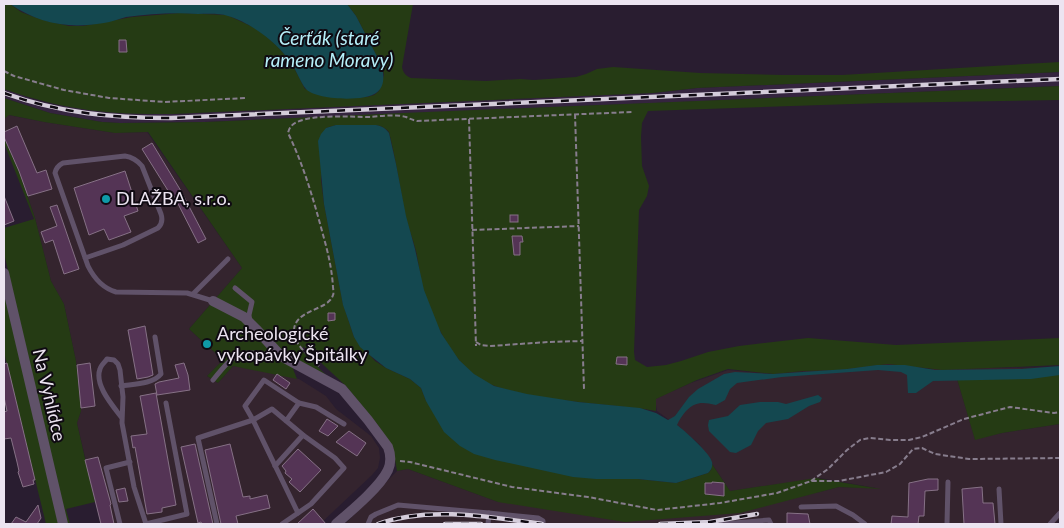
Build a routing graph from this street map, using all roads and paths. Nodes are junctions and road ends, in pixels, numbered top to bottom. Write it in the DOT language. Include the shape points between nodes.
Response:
graph roads {
  1 [pos="4,71"];
  2 [pos="245,98"];
  3 [pos="632,112"];
  4 [pos="575,114"];
  5 [pos="469,119"];
  6 [pos="579,226"];
  7 [pos="472,230"];
  8 [pos="85,258"];
  9 [pos="228,258"];
  10 [pos="4,273"];
  11 [pos="235,288"];
  12 [pos="193,294"];
  13 [pos="213,301"];
  14 [pos="250,322"];
  15 [pos="155,337"];
  16 [pos="582,341"];
  17 [pos="476,342"];
  18 [pos="476,346"];
  19 [pos="282,356"];
  20 [pos="323,369"];
  21 [pos="213,380"];
  22 [pos="121,386"];
  23 [pos="584,389"];
  24 [pos="166,403"];
  25 [pos="299,403"];
  26 [pos="1060,412"];
  27 [pos="122,418"];
  28 [pos="253,420"];
  29 [pos="286,420"];
  30 [pos="344,424"];
  31 [pos="303,435"];
  32 [pos="1060,458"];
  33 [pos="391,460"];
  34 [pos="130,462"];
  35 [pos="275,466"];
  36 [pos="811,481"];
  37 [pos="948,482"];
  38 [pos="999,489"];
  39 [pos="801,506"];
  40 [pos="298,512"];
  41 [pos="489,513"];
  42 [pos="1060,513"];
  43 [pos="63,524"];
  44 [pos="120,524"];
  45 [pos="146,524"];
  46 [pos="217,524"];
  47 [pos="282,524"];
  48 [pos="336,524"];
  49 [pos="368,524"];
  50 [pos="488,524"];
  51 [pos="543,524"];
  52 [pos="722,524"];
  53 [pos="772,524"];
  54 [pos="865,524"];
  55 [pos="947,524"];
  56 [pos="1001,524"];
  57 [pos="1050,524"];
  1 -- 2 [label="path" via="64,90 109,98 165,102"];
  3 -- 4 [label="path"];
  4 -- 5 [label="path"];
  4 -- 6 [label="path"];
  5 -- 7 [label="path"];
  5 -- 20 [label="path" via="417,121 389,116 317,117 299,121 289,129 330,260 334,294 328,302 299,320 294,331 298,343"];
  6 -- 7 [label="path"];
  6 -- 16 [label="path"];
  7 -- 17 [label="path"];
  8 -- 8 [label="lane" via="123,244 162,224 142,166 129,156 63,163 57,167 55,173"];
  8 -- 12 [label="lane" via="96,280 107,289"];
  9 -- 12 [label="lane"];
  10 -- 43 [label="street, Na Vyhlídce"];
  11 -- 14 [label="lane" via="252,302"];
  12 -- 13 [label="lane"];
  13 -- 14 [label="street"];
  14 -- 19 [label="street"];
  15 -- 22 [label="lane" via="161,374 150,381"];
  16 -- 17 [label="path" via="490,346"];
  16 -- 23 [label="path"];
  17 -- 18 [label="path"];
  19 -- 21 [label="lane" via="250,352 238,354"];
  19 -- 33 [label="street" via="342,389 386,443"];
  22 -- 27 [label="lane"];
  22 -- 27 [label="lane" via="118,364 107,359 100,370 100,382 105,395"];
  24 -- 45 [label="lane" via="187,514"];
  25 -- 28 [label="lane" via="264,380 245,406"];
  25 -- 29 [label="lane"];
  25 -- 30 [label="lane" via="316,407"];
  26 -- 36 [label="path" via="1010,407 909,440 860,440"];
  27 -- 34 [label="lane"];
  28 -- 29 [label="lane" via="272,410"];
  28 -- 35 [label="lane"];
  28 -- 46 [label="lane" via="198,438"];
  29 -- 31 [label="lane"];
  31 -- 35 [label="lane"];
  31 -- 40 [label="lane" via="344,468 311,504"];
  32 -- 36 [label="path" via="969,459 935,454 922,448 913,449 900,464 886,472 839,481"];
  33 -- 36 [label="path" via="512,488 588,497 657,510 777,493"];
  33 -- 48 [label="street" via="378,484"];
  34 -- 44 [label="lane" via="106,468"];
  34 -- 45 [label="lane"];
  35 -- 40 [label="lane"];
  37 -- 55 [label="lane"];
  38 -- 56 [label="lane"];
  39 -- 54 [label="lane" via="836,506"];
  40 -- 47 [label="lane"];
  41 -- 49 [label="lane" via="398,505 371,517"];
  41 -- 50 [label="lane"];
  41 -- 51 [label="lane" via="538,518"];
  42 -- 57 [label="lane"];
  52 -- 53 [label="lane" via="769,520"];
}
